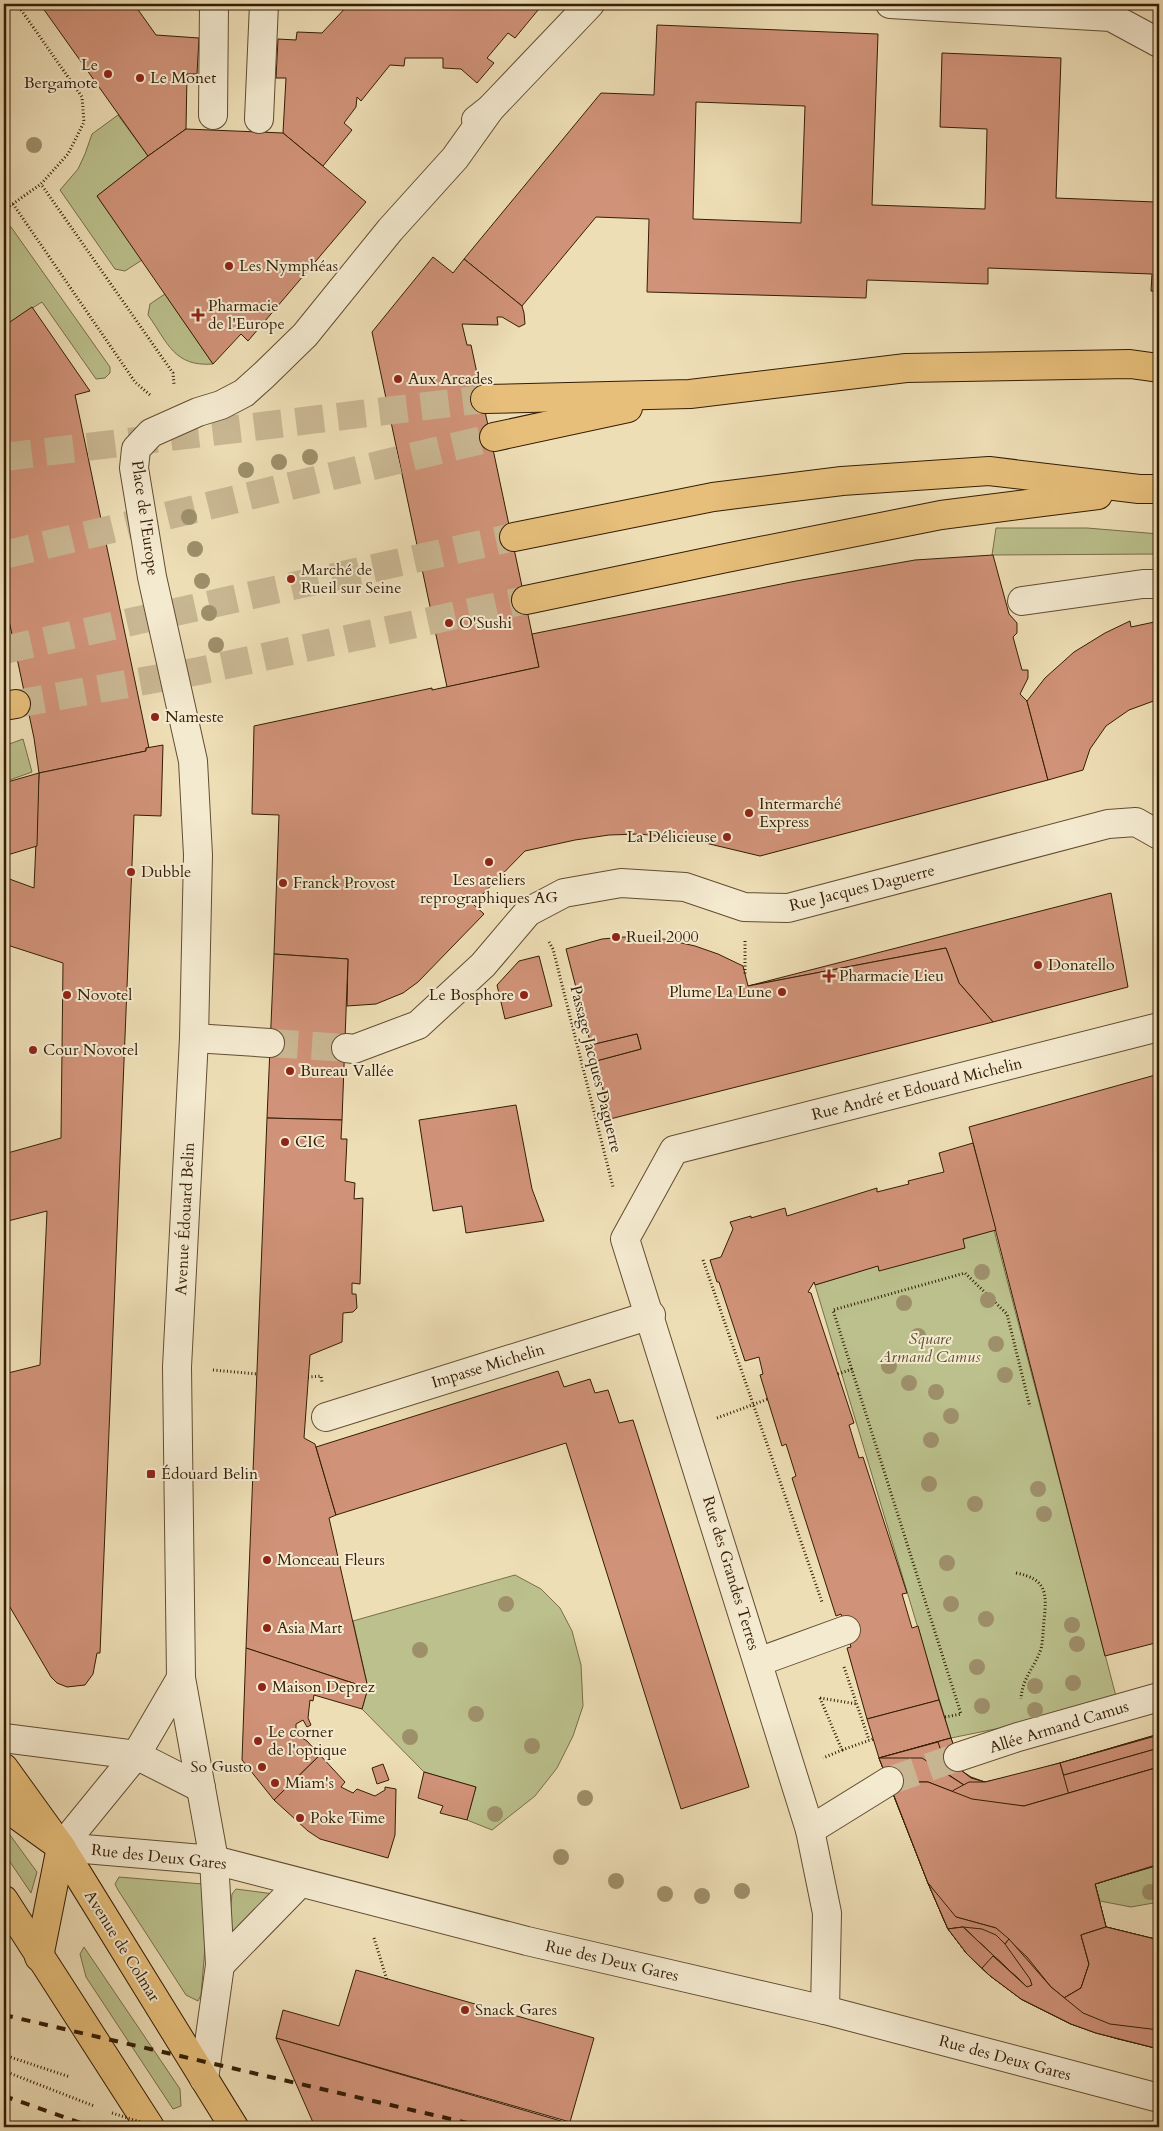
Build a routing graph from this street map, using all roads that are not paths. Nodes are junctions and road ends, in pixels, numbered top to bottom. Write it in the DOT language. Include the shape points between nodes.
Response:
graph roads {
  1 [pos="214,4"];
  2 [pos="264,4"];
  3 [pos="590,4"];
  4 [pos="890,4"];
  5 [pos="1125,13"];
  6 [pos="1159,44"];
  7 [pos="213,115"];
  8 [pos="259,119"];
  9 [pos="1159,368"];
  10 [pos="690,394"];
  11 [pos="485,399"];
  12 [pos="494,437"];
  13 [pos="1149,489"];
  14 [pos="514,537"];
  15 [pos="1159,584"];
  16 [pos="526,600"];
  17 [pos="1022,601"];
  18 [pos="193,761"];
  19 [pos="1159,835"];
  20 [pos="1159,1027"];
  21 [pos="194,1038"];
  22 [pos="270,1043"];
  23 [pos="346,1048"];
  24 [pos="625,1239"];
  25 [pos="650,1315"];
  26 [pos="326,1417"];
  27 [pos="846,1630"];
  28 [pos="758,1662"];
  29 [pos="181,1678"];
  30 [pos="1159,1697"];
  31 [pos="4,1738"];
  32 [pos="136,1755"];
  33 [pos="958,1757"];
  34 [pos="4,1768"];
  35 [pos="888,1781"];
  36 [pos="201,1788"];
  37 [pos="4,1806"];
  38 [pos="810,1830"];
  39 [pos="60,1847"];
  40 [pos="214,1860"];
  41 [pos="300,1883"];
  42 [pos="4,1900"];
  43 [pos="39,1957"];
  44 [pos="220,1965"];
  45 [pos="824,2010"];
  46 [pos="204,2078"];
  47 [pos="1159,2098"];
  48 [pos="150,2127"];
  49 [pos="234,2127"];
  1 -- 7 [label="street"];
  2 -- 8 [label="street"];
  3 -- 18 [label="street, Place de l'Europe" via="490,109 455,158 390,230 305,335 244,393 221,406 198,412 151,433 136,449 134,468 152,577"];
  4 -- 5 [label="street" via="1111,17"];
  5 -- 6 [label="street"];
  9 -- 10 [label="main road" via="1130,364 906,368"];
  10 -- 11 [label="main road"];
  10 -- 12 [label="main road"];
  13 -- 14 [label="main road" via="988,471 842,481 713,497"];
  13 -- 16 [label="main road" via="941,515"];
  15 -- 17 [label="street"];
  18 -- 21 [label="street, Avenue Édouard Belin" via="198,855"];
  19 -- 23 [label="street, Rue Jacques Daguerre" via="1136,822 1108,824 788,908 744,907 685,887 621,883 564,893 528,912 483,965 418,1025 354,1049"];
  20 -- 24 [label="street, Rue André et Edouard Michelin" via="674,1150"];
  21 -- 22 [label="street"];
  21 -- 29 [label="street, Avenue Édouard Belin" via="177,1367"];
  24 -- 25 [label="street, Rue des Grandes Terres"];
  25 -- 26 [label="street, Impasse Michelin"];
  25 -- 28 [label="street, Rue des Grandes Terres"];
  27 -- 28 [label="street"];
  28 -- 38 [label="street, Rue des Grandes Terres"];
  29 -- 32 [label="street"];
  29 -- 36 [label="street, Avenue Édouard Belin"];
  30 -- 33 [label="street, Allée Armand Camus"];
  31 -- 32 [label="street"];
  32 -- 36 [label="street"];
  32 -- 39 [label="street"];
  34 -- 39 [label="main road, Avenue de Colmar"];
  35 -- 38 [label="street"];
  36 -- 40 [label="street, Avenue Édouard Belin"];
  37 -- 39 [label="main road"];
  38 -- 45 [label="street, Rue des Grandes Terres" via="827,1913"];
  39 -- 40 [label="street, Rue des Deux Gares"];
  39 -- 43 [label="main road"];
  39 -- 46 [label="main road, Avenue de Colmar"];
  40 -- 41 [label="street, Rue des Deux Gares"];
  40 -- 44 [label="street, Avenue Édouard Belin"];
  41 -- 44 [label="street"];
  41 -- 45 [label="street, Rue des Deux Gares" via="536,1943"];
  42 -- 43 [label="main road"];
  43 -- 48 [label="main road"];
  44 -- 46 [label="street, Avenue Édouard Belin"];
  45 -- 47 [label="street, Rue des Deux Gares"];
  46 -- 49 [label="main road, Avenue de Colmar"];
}
